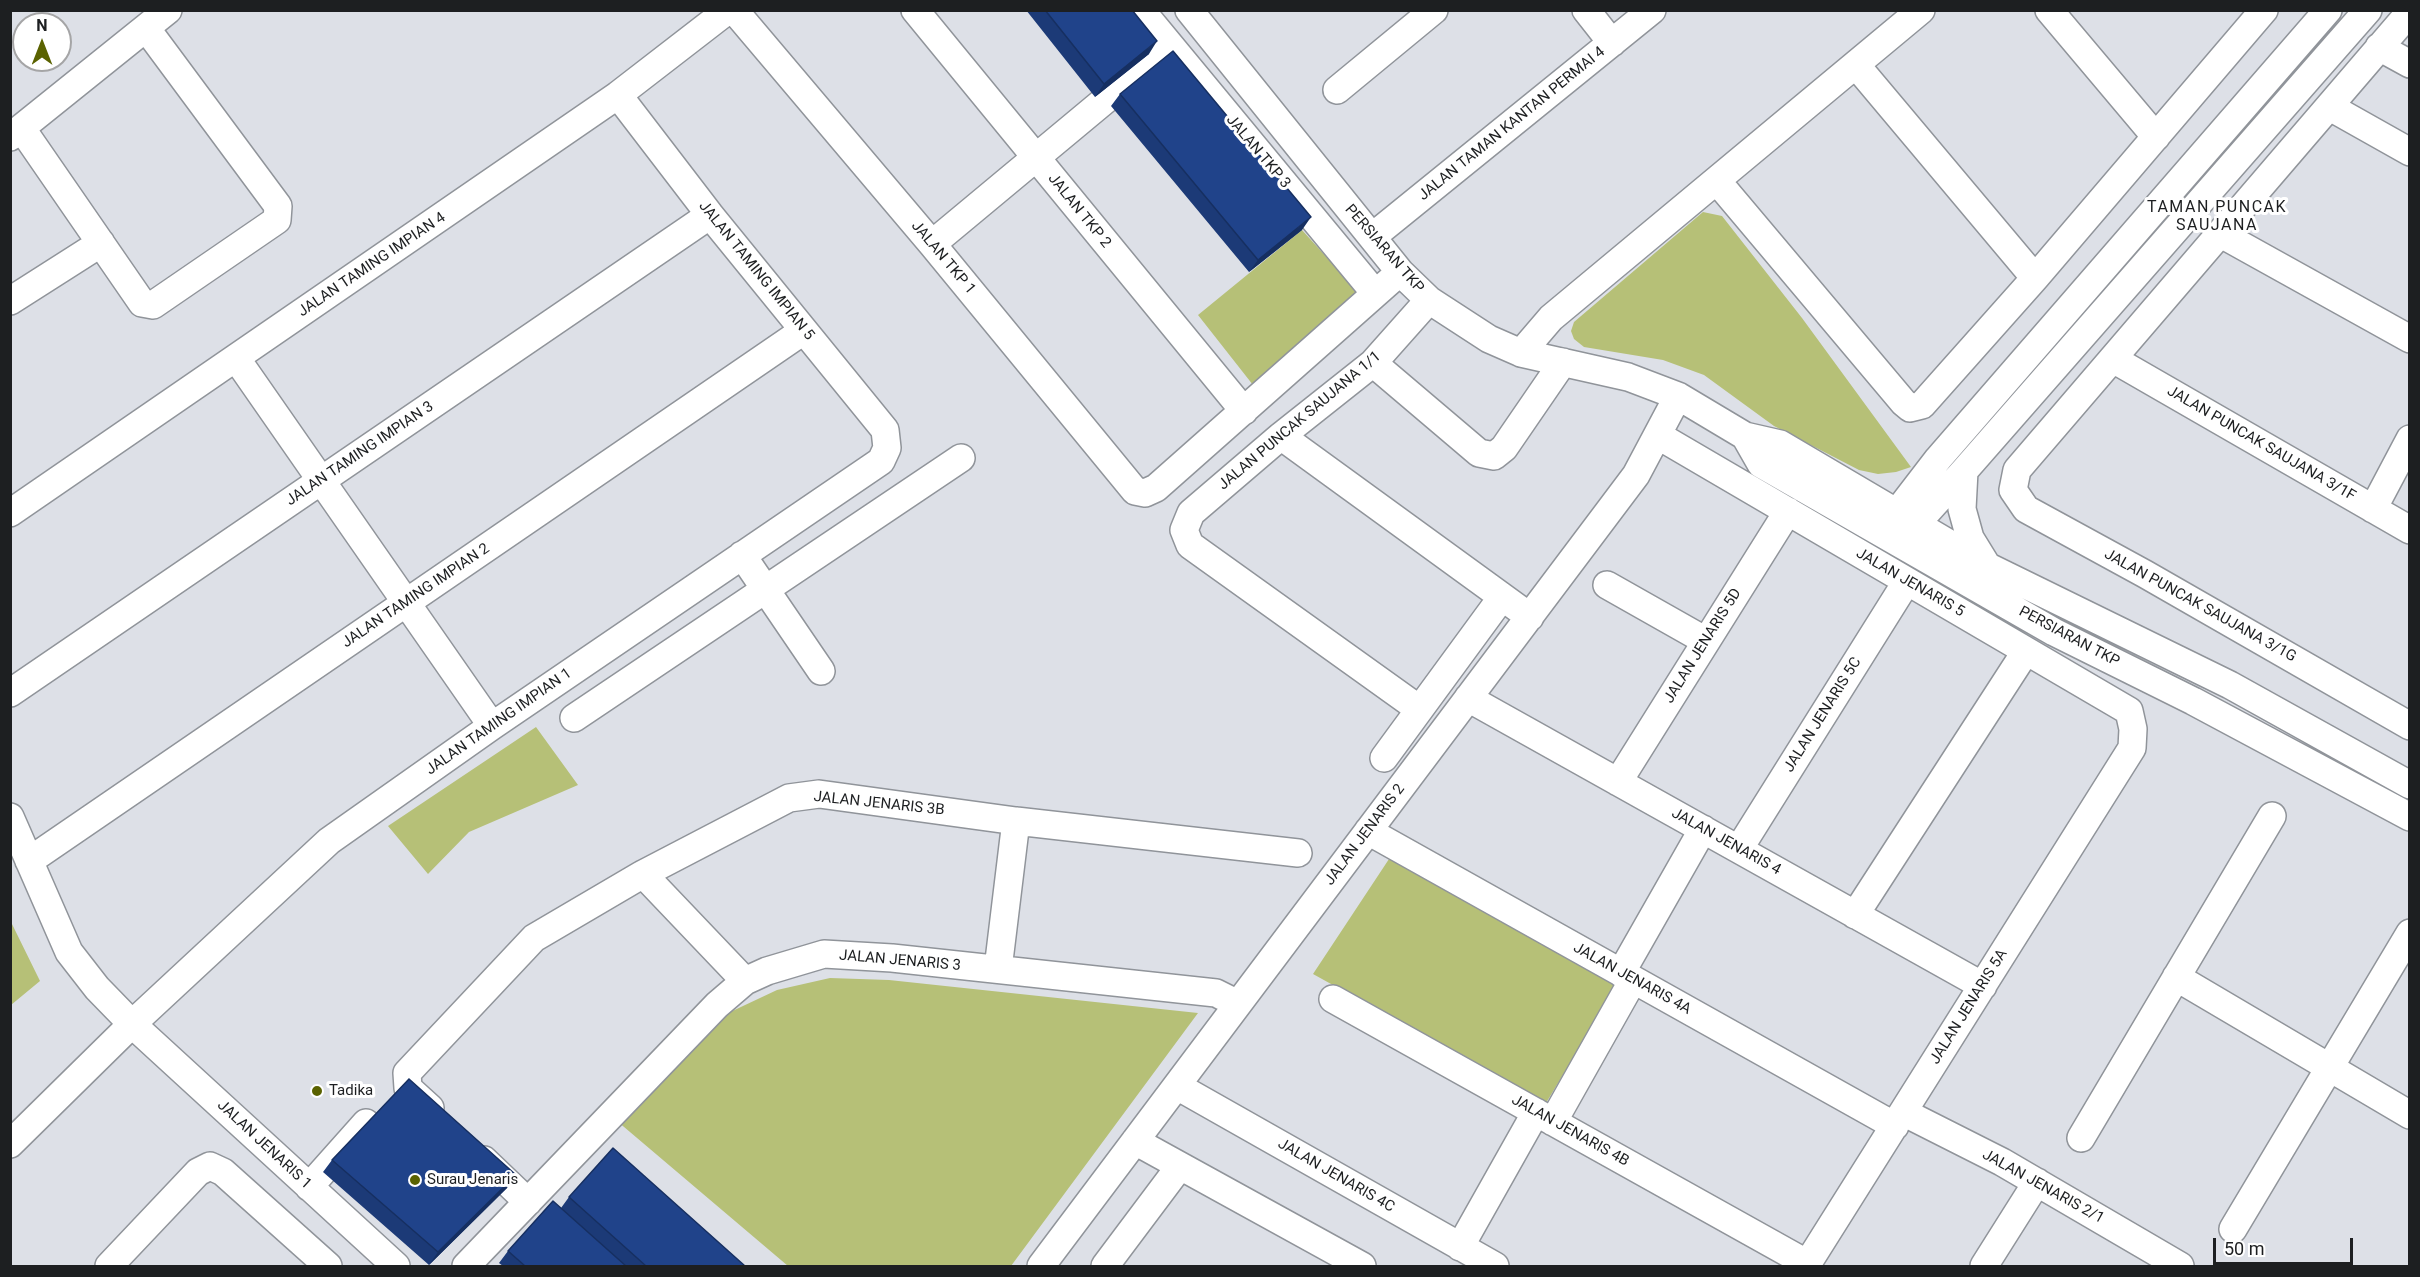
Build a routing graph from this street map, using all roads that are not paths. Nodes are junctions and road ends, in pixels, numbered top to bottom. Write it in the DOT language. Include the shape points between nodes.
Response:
graph roads {
  1 [pos="168,10"];
  2 [pos="728,10"];
  3 [pos="734,10"];
  4 [pos="915,10"];
  5 [pos="1141,10"];
  6 [pos="1434,10"];
  7 [pos="1586,10"];
  8 [pos="1652,10"];
  9 [pos="1921,10"];
  10 [pos="2049,10"];
  11 [pos="2264,10"];
  12 [pos="2328,10"];
  13 [pos="2367,10"];
  14 [pos="2409,12"];
  15 [pos="1204,16"];
  16 [pos="146,28"];
  17 [pos="1612,43"];
  18 [pos="1170,46"];
  19 [pos="2379,47"];
  20 [pos="2409,64"];
  21 [pos="1856,65"];
  22 [pos="1337,90"];
  23 [pos="618,95"];
  24 [pos="2330,106"];
  25 [pos="16,133"];
  26 [pos="2156,137"];
  27 [pos="2409,152"];
  28 [pos="1036,159"];
  29 [pos="1717,181"];
  30 [pos="710,215"];
  31 [pos="2221,234"];
  32 [pos="1372,237"];
  33 [pos="101,243"];
  34 [pos="932,244"];
  35 [pos="1400,272"];
  36 [pos="2035,278"];
  37 [pos="1375,293"];
  38 [pos="1429,300"];
  39 [pos="10,301"];
  40 [pos="803,331"];
  41 [pos="2409,339"];
  42 [pos="1521,353"];
  43 [pos="236,358"];
  44 [pos="2113,359"];
  45 [pos="1373,363"];
  46 [pos="1563,363"];
  47 [pos="1678,396"];
  48 [pos="1244,411"];
  49 [pos="1281,436"];
  50 [pos="1659,436"];
  51 [pos="1745,436"];
  52 [pos="2409,439"];
  53 [pos="887,448"];
  54 [pos="961,458"];
  55 [pos="1938,459"];
  56 [pos="1964,471"];
  57 [pos="322,480"];
  58 [pos="1856,487"];
  59 [pos="2373,508"];
  60 [pos="1788,511"];
  61 [pos="10,513"];
  62 [pos="1908,517"];
  63 [pos="2409,530"];
  64 [pos="1894,539"];
  65 [pos="742,555"];
  66 [pos="1987,566"];
  67 [pos="1907,581"];
  68 [pos="1607,585"];
  69 [pos="766,589"];
  70 [pos="1502,597"];
  71 [pos="407,603"];
  72 [pos="1530,617"];
  73 [pos="1706,641"];
  74 [pos="2026,651"];
  75 [pos="821,671"];
  76 [pos="10,693"];
  77 [pos="1468,698"];
  78 [pos="1419,709"];
  79 [pos="574,718"];
  80 [pos="492,726"];
  81 [pos="2409,726"];
  82 [pos="2132,748"];
  83 [pos="1384,758"];
  84 [pos="1618,782"];
  85 [pos="2409,785"];
  86 [pos="2272,816"];
  87 [pos="10,817"];
  88 [pos="2409,817"];
  89 [pos="1016,821"];
  90 [pos="1703,829"];
  91 [pos="1368,831"];
  92 [pos="1739,849"];
  93 [pos="1298,853"];
  94 [pos="29,861"];
  95 [pos="643,874"];
  96 [pos="1855,915"];
  97 [pos="2409,933"];
  98 [pos="998,969"];
  99 [pos="1627,976"];
  100 [pos="2176,978"];
  101 [pos="745,981"];
  102 [pos="1983,986"];
  103 [pos="1333,999"];
  104 [pos="1238,1004"];
  105 [pos="132,1024"];
  106 [pos="2329,1068"];
  107 [pos="1177,1086"];
  108 [pos="2409,1115"];
  109 [pos="1545,1117"];
  110 [pos="1899,1119"];
  111 [pos="366,1123"];
  112 [pos="2081,1138"];
  113 [pos="1135,1141"];
  114 [pos="10,1144"];
  115 [pos="1180,1166"];
  116 [pos="2037,1182"];
  117 [pos="309,1187"];
  118 [pos="528,1202"];
  119 [pos="2233,1229"];
  120 [pos="1460,1247"];
  121 [pos="470,1265"];
  122 [pos="1807,1265"];
  123 [pos="111,1266"];
  124 [pos="328,1266"];
  125 [pos="396,1266"];
  126 [pos="1041,1266"];
  127 [pos="1105,1266"];
  128 [pos="1362,1266"];
  129 [pos="1495,1266"];
  130 [pos="1984,1266"];
  131 [pos="2180,1266"];
  1 -- 16 [label="street"];
  2 -- 23 [label="street, JALAN TAMING IMPIAN 4"];
  3 -- 34 [label="street, JALAN TKP 1"];
  4 -- 28 [label="street, JALAN TKP 2"];
  5 -- 18 [label="street, JALAN TKP 3"];
  6 -- 22 [label="street"];
  7 -- 17 [label="street"];
  8 -- 17 [label="street, JALAN TAMAN KANTAN PERMAI 4"];
  9 -- 21 [label="street"];
  10 -- 26 [label="street"];
  11 -- 26 [label="street"];
  12 -- 55 [label="street"];
  13 -- 56 [label="street"];
  14 -- 19 [label="street"];
  15 -- 32 [label="street, PERSIARAN TKP"];
  16 -- 25 [label="street"];
  16 -- 33 [label="street" via="278,206 277,220 153,305 142,303"];
  17 -- 32 [label="street, JALAN TAMAN KANTAN PERMAI 4"];
  18 -- 28 [label="street"];
  18 -- 37 [label="street, JALAN TKP 3"];
  19 -- 20 [label="street"];
  19 -- 24 [label="street"];
  21 -- 29 [label="street"];
  21 -- 36 [label="street"];
  23 -- 30 [label="street, JALAN TAMING IMPIAN 5"];
  23 -- 43 [label="street, JALAN TAMING IMPIAN 4"];
  24 -- 27 [label="street"];
  24 -- 31 [label="street"];
  25 -- 33 [label="street"];
  26 -- 36 [label="street"];
  28 -- 34 [label="street"];
  28 -- 48 [label="street, JALAN TKP 2"];
  29 -- 36 [label="street" via="1910,408 1922,405"];
  29 -- 42 [label="street" via="1551,318"];
  30 -- 40 [label="street, JALAN TAMING IMPIAN 5"];
  30 -- 57 [label="street, JALAN TAMING IMPIAN 3"];
  31 -- 41 [label="street"];
  31 -- 44 [label="street"];
  32 -- 35 [label="street, PERSIARAN TKP"];
  33 -- 39 [label="street"];
  34 -- 48 [label="street, JALAN TKP 1" via="1135,491 1145,493 1156,488"];
  35 -- 37 [label="street"];
  35 -- 38 [label="street, PERSIARAN TKP"];
  37 -- 48 [label="street"];
  38 -- 42 [label="street, PERSIARAN TKP" via="1489,339"];
  38 -- 45 [label="street, JALAN PUNCAK SAUJANA 1/1"];
  40 -- 53 [label="street, JALAN TAMING IMPIAN 5" via="885,430"];
  40 -- 71 [label="street, JALAN TAMING IMPIAN 2"];
  42 -- 46 [label="street, PERSIARAN TKP"];
  43 -- 57 [label="street"];
  43 -- 61 [label="street, JALAN TAMING IMPIAN 4"];
  44 -- 59 [label="street, JALAN PUNCAK SAUJANA 3/1F"];
  44 -- 81 [label="street, JALAN PUNCAK SAUJANA 3/1G" via="2017,470 2013,490 2026,509"];
  45 -- 46 [label="street" via="1479,453 1494,456 1504,448"];
  45 -- 49 [label="street, JALAN PUNCAK SAUJANA 1/1"];
  46 -- 47 [label="street, PERSIARAN TKP" via="1628,377"];
  47 -- 50 [label="street, JALAN JENARIS 2"];
  47 -- 51 [label="street, PERSIARAN TKP"];
  49 -- 70 [label="street"];
  49 -- 78 [label="street, JALAN PUNCAK SAUJANA 1/1" via="1191,513 1184,530 1190,545"];
  50 -- 60 [label="street, JALAN JENARIS 5"];
  50 -- 72 [label="street, JALAN JENARIS 2" via="1636,476"];
  51 -- 58 [label="street, PERSIARAN TKP" via="1780,444"];
  51 -- 64 [label="street, PERSIARAN TKP" via="1761,464"];
  52 -- 59 [label="street"];
  53 -- 65 [label="street, JALAN TAMING IMPIAN 1" via="881,461"];
  54 -- 69 [label="street"];
  55 -- 58 [label="street" via="1895,484"];
  55 -- 62 [label="street"];
  56 -- 62 [label="street"];
  56 -- 66 [label="street" via="1962,509 1970,538"];
  57 -- 71 [label="street"];
  57 -- 76 [label="street, JALAN TAMING IMPIAN 3"];
  58 -- 62 [label="street, PERSIARAN TKP"];
  59 -- 63 [label="street, JALAN PUNCAK SAUJANA 3/1F"];
  60 -- 67 [label="street, JALAN JENARIS 5"];
  60 -- 73 [label="street, JALAN JENARIS 5D"];
  62 -- 64 [label="street"];
  62 -- 66 [label="street, PERSIARAN TKP"];
  64 -- 88 [label="street, PERSIARAN TKP" via="2054,632 2193,700"];
  65 -- 69 [label="street"];
  65 -- 80 [label="street, JALAN TAMING IMPIAN 1"];
  66 -- 85 [label="street, PERSIARAN TKP" via="2230,686"];
  67 -- 74 [label="street, JALAN JENARIS 5"];
  67 -- 92 [label="street, JALAN JENARIS 5C"];
  68 -- 73 [label="street"];
  69 -- 75 [label="street"];
  69 -- 79 [label="street"];
  70 -- 72 [label="street"];
  70 -- 78 [label="street"];
  71 -- 80 [label="street"];
  71 -- 94 [label="street, JALAN TAMING IMPIAN 2"];
  72 -- 77 [label="street, JALAN JENARIS 2"];
  73 -- 84 [label="street, JALAN JENARIS 5D"];
  74 -- 82 [label="street, JALAN JENARIS 5" via="2129,711"];
  74 -- 96 [label="street"];
  77 -- 84 [label="street, JALAN JENARIS 4"];
  77 -- 91 [label="street, JALAN JENARIS 2"];
  78 -- 83 [label="street"];
  80 -- 105 [label="street, JALAN TAMING IMPIAN 1" via="329,841"];
  82 -- 102 [label="street, JALAN JENARIS 5A"];
  84 -- 90 [label="street, JALAN JENARIS 4"];
  86 -- 100 [label="street"];
  87 -- 94 [label="street, JALAN JENARIS 1"];
  89 -- 93 [label="street, JALAN JENARIS 3B"];
  89 -- 95 [label="street, JALAN JENARIS 3B" via="819,794 789,798"];
  89 -- 98 [label="street"];
  90 -- 92 [label="street, JALAN JENARIS 4"];
  90 -- 99 [label="street"];
  91 -- 99 [label="street, JALAN JENARIS 4A"];
  91 -- 104 [label="street, JALAN JENARIS 2"];
  92 -- 96 [label="street, JALAN JENARIS 4"];
  94 -- 105 [label="street, JALAN JENARIS 1" via="69,952"];
  95 -- 101 [label="street"];
  95 -- 118 [label="street, JALAN JENARIS 3B" via="534,938 407,1073 408,1088"];
  96 -- 102 [label="street, JALAN JENARIS 4"];
  97 -- 106 [label="street"];
  98 -- 101 [label="street, JALAN JENARIS 3" via="824,954"];
  98 -- 104 [label="street, JALAN JENARIS 3" via="1216,993"];
  99 -- 109 [label="street"];
  99 -- 110 [label="street, JALAN JENARIS 4A"];
  100 -- 106 [label="street"];
  100 -- 112 [label="street"];
  101 -- 118 [label="street, JALAN JENARIS 3" via="717,1005 604,1140"];
  102 -- 110 [label="street, JALAN JENARIS 5A"];
  103 -- 109 [label="street, JALAN JENARIS 4B"];
  104 -- 107 [label="street, JALAN JENARIS 2"];
  105 -- 114 [label="street, JALAN TAMING IMPIAN 1"];
  105 -- 117 [label="street, JALAN JENARIS 1"];
  106 -- 108 [label="street"];
  106 -- 119 [label="street"];
  107 -- 113 [label="street, JALAN JENARIS 2"];
  107 -- 120 [label="street, JALAN JENARIS 4C"];
  109 -- 120 [label="street"];
  109 -- 122 [label="street, JALAN JENARIS 4B"];
  110 -- 116 [label="street, JALAN JENARIS 2/1" via="2002,1161"];
  110 -- 122 [label="street, JALAN JENARIS 5A"];
  111 -- 117 [label="street"];
  113 -- 115 [label="street"];
  113 -- 126 [label="street, JALAN JENARIS 2"];
  115 -- 127 [label="street"];
  115 -- 128 [label="street"];
  116 -- 130 [label="street"];
  116 -- 131 [label="street, JALAN JENARIS 2/1"];
  117 -- 125 [label="street, JALAN JENARIS 1"];
  118 -- 121 [label="street, JALAN JENARIS 3"];
  120 -- 129 [label="street, JALAN JENARIS 4C"];
  123 -- 124 [label="street" via="198,1172 210,1166 223,1172"];
}
